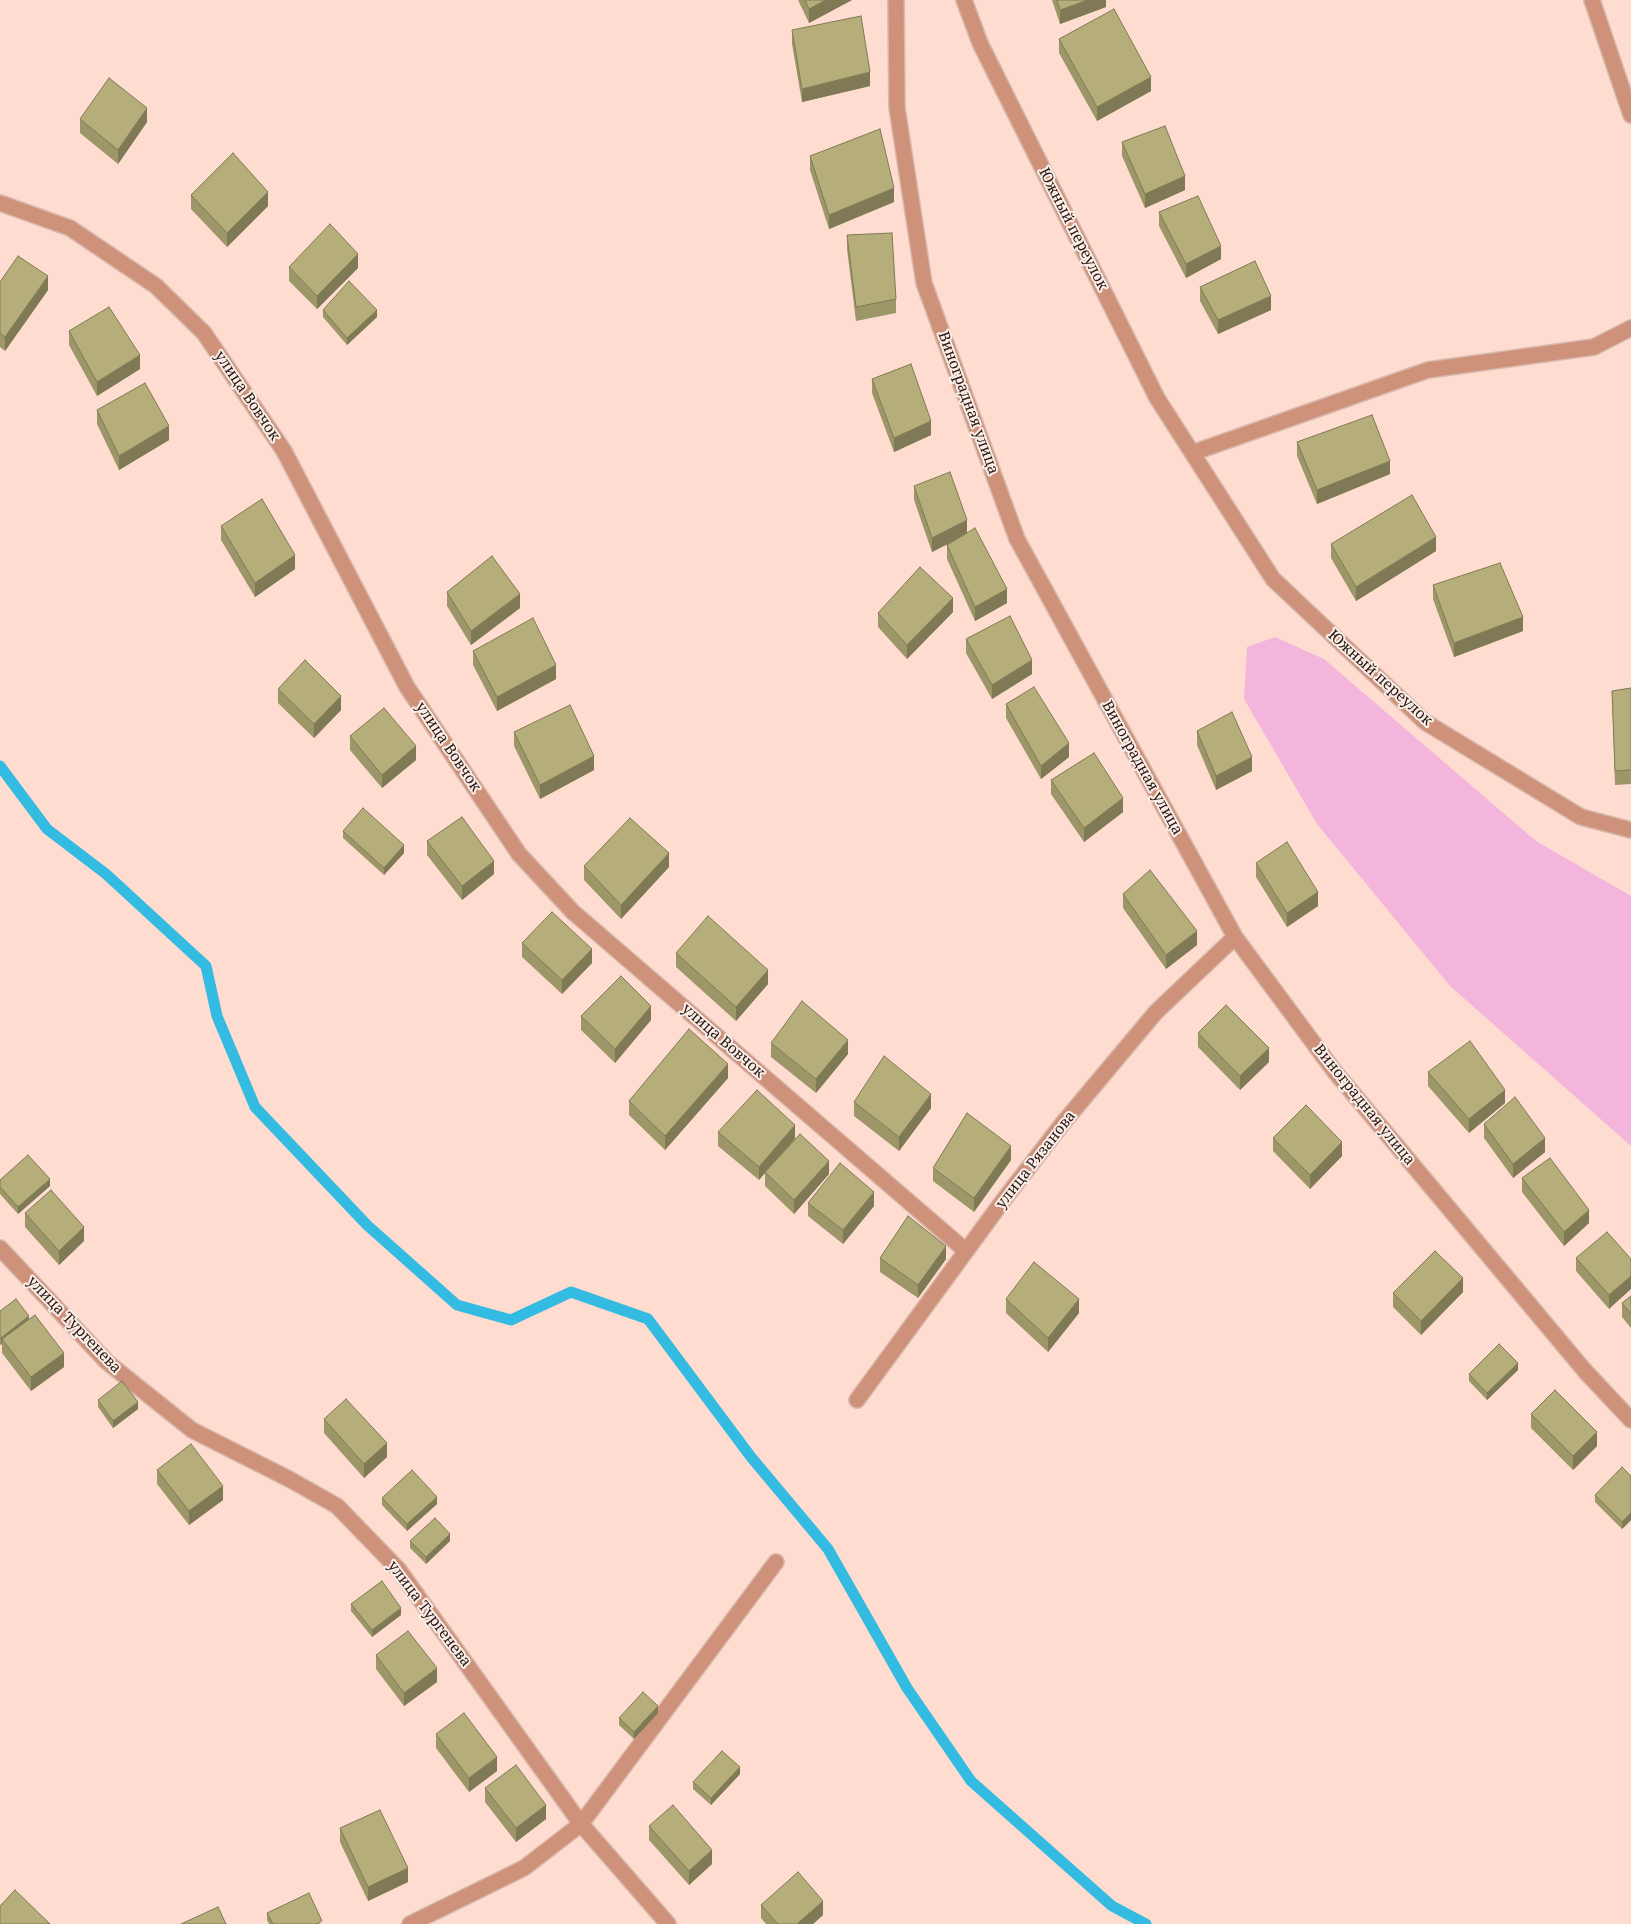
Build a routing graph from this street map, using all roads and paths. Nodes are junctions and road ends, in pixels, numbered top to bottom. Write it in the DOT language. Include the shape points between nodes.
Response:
graph roads {
  1 [pos="896,0"];
  2 [pos="964,0"];
  3 [pos="1592,0"];
  4 [pos="1631,116"];
  5 [pos="0,203"];
  6 [pos="1631,328"];
  7 [pos="1192,453"];
  8 [pos="1631,830"];
  9 [pos="1235,937"];
  10 [pos="0,1248"];
  11 [pos="966,1251"];
  12 [pos="857,1400"];
  13 [pos="1631,1420"];
  14 [pos="776,1562"];
  15 [pos="581,1824"];
  16 [pos="410,1924"];
  17 [pos="668,1924"];
  1 -- 9 [label="street, Виноградная улица" via="896,108 924,283 1017,539"];
  2 -- 7 [label="street, Южный переулок" via="980,43 1153,389"];
  3 -- 4 [label="street"];
  5 -- 11 [label="street, улица Вовчок" via="70,228 156,286 204,333 284,451 407,687 520,854 573,912"];
  6 -- 7 [label="street" via="1594,347 1428,370"];
  7 -- 8 [label="street, Южный переулок" via="1273,579 1425,722 1581,817"];
  9 -- 11 [label="street, улица Рязанова" via="1156,1012 1064,1123"];
  9 -- 13 [label="street, Виноградная улица" via="1335,1072 1579,1364"];
  10 -- 15 [label="street, улица Тургенева" via="107,1362 192,1430 336,1506 399,1570"];
  11 -- 12 [label="street, улица Рязанова"];
  14 -- 15 [label="street"];
  15 -- 16 [label="street" via="524,1868"];
  15 -- 17 [label="street, улица Тургенева"];
}
